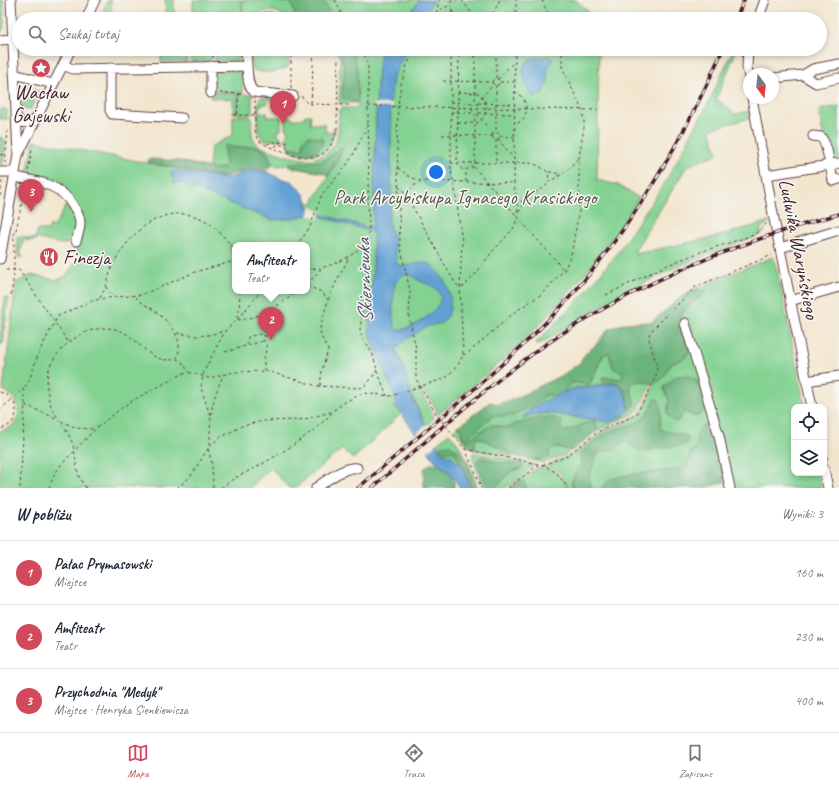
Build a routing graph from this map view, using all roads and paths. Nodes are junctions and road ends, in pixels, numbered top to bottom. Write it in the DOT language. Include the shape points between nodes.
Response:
graph roads {
  1 [pos="11,0"];
  2 [pos="95,0"];
  3 [pos="335,0"];
  4 [pos="439,0"];
  5 [pos="451,0"];
  6 [pos="462,0"];
  7 [pos="500,0"];
  8 [pos="516,0"];
  9 [pos="542,0"];
  10 [pos="765,0"];
  11 [pos="451,5"];
  12 [pos="452,9"];
  13 [pos="89,12"];
  14 [pos="341,12"];
  15 [pos="436,12"];
  16 [pos="438,12"];
  17 [pos="452,12"];
  18 [pos="453,12"];
  19 [pos="471,12"];
  20 [pos="494,12"];
  21 [pos="516,12"];
  22 [pos="547,12"];
  23 [pos="761,12"];
  24 [pos="12,39"];
  25 [pos="0,40"];
  26 [pos="13,56"];
  27 [pos="68,56"];
  28 [pos="213,56"];
  29 [pos="246,56"];
  30 [pos="292,56"];
  31 [pos="314,56"];
  32 [pos="365,56"];
  33 [pos="412,56"];
  34 [pos="451,56"];
  35 [pos="458,56"];
  36 [pos="476,56"];
  37 [pos="496,56"];
  38 [pos="515,56"];
  39 [pos="562,56"];
  40 [pos="748,56"];
  41 [pos="338,58"];
  42 [pos="515,62"];
  43 [pos="212,64"];
  44 [pos="839,64"];
  45 [pos="63,65"];
  46 [pos="247,66"];
  47 [pos="110,68"];
  48 [pos="747,68"];
  49 [pos="14,74"];
  50 [pos="803,75"];
  51 [pos="779,77"];
  52 [pos="496,78"];
  53 [pos="839,78"];
  54 [pos="498,79"];
  55 [pos="442,81"];
  56 [pos="451,81"];
  57 [pos="458,81"];
  58 [pos="476,81"];
  59 [pos="492,82"];
  60 [pos="500,82"];
  61 [pos="515,82"];
  62 [pos="53,84"];
  63 [pos="494,84"];
  64 [pos="496,85"];
  65 [pos="20,88"];
  66 [pos="458,92"];
  67 [pos="476,92"];
  68 [pos="515,92"];
  69 [pos="211,93"];
  70 [pos="256,93"];
  71 [pos="39,94"];
  72 [pos="239,94"];
  73 [pos="243,94"];
  74 [pos="295,94"];
  75 [pos="482,97"];
  76 [pos="450,102"];
  77 [pos="458,102"];
  78 [pos="476,102"];
  79 [pos="486,103"];
  80 [pos="496,103"];
  81 [pos="311,104"];
  82 [pos="515,104"];
  83 [pos="753,104"];
  84 [pos="337,105"];
  85 [pos="349,105"];
  86 [pos="368,106"];
  87 [pos="398,106"];
  88 [pos="450,107"];
  89 [pos="458,107"];
  90 [pos="472,108"];
  91 [pos="479,108"];
  92 [pos="486,108"];
  93 [pos="496,108"];
  94 [pos="515,109"];
  95 [pos="526,109"];
  96 [pos="582,110"];
  97 [pos="598,110"];
  98 [pos="451,112"];
  99 [pos="458,112"];
  100 [pos="476,113"];
  101 [pos="486,113"];
  102 [pos="496,113"];
  103 [pos="255,114"];
  104 [pos="515,114"];
  105 [pos="233,115"];
  106 [pos="238,115"];
  107 [pos="182,118"];
  108 [pos="36,119"];
  109 [pos="482,120"];
  110 [pos="12,121"];
  111 [pos="458,123"];
  112 [pos="368,124"];
  113 [pos="475,124"];
  114 [pos="514,124"];
  115 [pos="496,133"];
  116 [pos="442,135"];
  117 [pos="450,135"];
  118 [pos="493,135"];
  119 [pos="457,136"];
  120 [pos="475,136"];
  121 [pos="500,136"];
  122 [pos="814,136"];
  123 [pos="514,137"];
  124 [pos="497,140"];
  125 [pos="283,143"];
  126 [pos="288,143"];
  127 [pos="267,145"];
  128 [pos="275,148"];
  129 [pos="32,150"];
  130 [pos="0,154"];
  131 [pos="6,154"];
  132 [pos="288,154"];
  133 [pos="18,155"];
  134 [pos="579,157"];
  135 [pos="514,159"];
  136 [pos="450,163"];
  137 [pos="457,163"];
  138 [pos="475,163"];
  139 [pos="496,163"];
  140 [pos="514,163"];
  141 [pos="839,163"];
  142 [pos="830,165"];
  143 [pos="474,167"];
  144 [pos="398,168"];
  145 [pos="2,169"];
  146 [pos="466,170"];
  147 [pos="548,172"];
  148 [pos="15,174"];
  149 [pos="562,174"];
  150 [pos="766,175"];
  151 [pos="26,179"];
  152 [pos="839,180"];
  153 [pos="0,181"];
  154 [pos="453,181"];
  155 [pos="421,182"];
  156 [pos="466,182"];
  157 [pos="487,182"];
  158 [pos="514,182"];
  159 [pos="549,182"];
  160 [pos="398,187"];
  161 [pos="406,195"];
  162 [pos="0,196"];
  163 [pos="517,199"];
  164 [pos="525,202"];
  165 [pos="519,212"];
  166 [pos="518,217"];
  167 [pos="774,218"];
  168 [pos="839,230"];
  169 [pos="2,239"];
  170 [pos="76,241"];
  171 [pos="298,242"];
  172 [pos="229,244"];
  173 [pos="368,244"];
  174 [pos="232,246"];
  175 [pos="778,251"];
  176 [pos="232,252"];
  177 [pos="348,257"];
  178 [pos="0,259"];
  179 [pos="232,262"];
  180 [pos="310,268"];
  181 [pos="321,268"];
  182 [pos="6,270"];
  183 [pos="14,270"];
  184 [pos="564,270"];
  185 [pos="310,281"];
  186 [pos="106,286"];
  187 [pos="310,287"];
  188 [pos="460,287"];
  189 [pos="839,287"];
  190 [pos="240,294"];
  191 [pos="259,294"];
  192 [pos="294,294"];
  193 [pos="11,295"];
  194 [pos="606,296"];
  195 [pos="112,297"];
  196 [pos="136,297"];
  197 [pos="101,299"];
  198 [pos="328,300"];
  199 [pos="790,301"];
  200 [pos="273,309"];
  201 [pos="237,320"];
  202 [pos="54,322"];
  203 [pos="685,323"];
  204 [pos="225,331"];
  205 [pos="176,333"];
  206 [pos="265,336"];
  207 [pos="264,341"];
  208 [pos="68,343"];
  209 [pos="247,346"];
  210 [pos="225,352"];
  211 [pos="463,355"];
  212 [pos="177,359"];
  213 [pos="377,370"];
  214 [pos="264,371"];
  215 [pos="189,372"];
  216 [pos="224,374"];
  217 [pos="203,376"];
  218 [pos="839,376"];
  219 [pos="806,381"];
  220 [pos="320,387"];
  221 [pos="419,387"];
  222 [pos="362,388"];
  223 [pos="23,389"];
  224 [pos="0,392"];
  225 [pos="363,393"];
  226 [pos="388,396"];
  227 [pos="12,400"];
  228 [pos="811,404"];
  229 [pos="24,405"];
  230 [pos="0,410"];
  231 [pos="331,412"];
  232 [pos="210,415"];
  233 [pos="60,420"];
  234 [pos="0,429"];
  235 [pos="95,429"];
  236 [pos="210,445"];
  237 [pos="208,449"];
  238 [pos="465,449"];
  239 [pos="74,450"];
  240 [pos="544,465"];
  241 [pos="357,468"];
  242 [pos="825,476"];
  243 [pos="20,488"];
  244 [pos="49,488"];
  245 [pos="86,488"];
  246 [pos="177,488"];
  247 [pos="213,488"];
  248 [pos="221,488"];
  249 [pos="316,488"];
  250 [pos="481,488"];
  251 [pos="508,488"];
  252 [pos="568,488"];
  253 [pos="730,488"];
  254 [pos="828,488"];
  1 -- 24 [label="street"];
  2 -- 13 [label="street"];
  3 -- 14 [label="path"];
  4 -- 15 [label="path"];
  5 -- 11 [label="path"];
  6 -- 19 [label="path"];
  7 -- 20 [label="path"];
  8 -- 21 [label="path"];
  9 -- 22 [label="path"];
  10 -- 23 [label="street"];
  11 -- 12 [label="path"];
  11 -- 16 [label="path"];
  12 -- 17 [label="path"];
  12 -- 18 [label="path"];
  24 -- 25 [label="street"];
  26 -- 49 [label="street"];
  27 -- 45 [label="street"];
  28 -- 43 [label="path"];
  29 -- 46 [label="street"];
  30 -- 74 [label="path"];
  31 -- 81 [label="path"];
  32 -- 86 [label="path" via="368,67"];
  33 -- 87 [label="path" via="404,74"];
  34 -- 56 [label="path"];
  35 -- 57 [label="path"];
  36 -- 58 [label="path"];
  37 -- 52 [label="path"];
  38 -- 42 [label="path"];
  39 -- 96 [label="path" via="562,67"];
  40 -- 48 [label="street"];
  41 -- 84 [label="path"];
  42 -- 54 [label="path"];
  42 -- 61 [label="path"];
  43 -- 46 [label="street"];
  43 -- 47 [label="street"];
  43 -- 69 [label="street"];
  44 -- 50 [label="street" via="813,69"];
  45 -- 47 [label="street" via="74,69"];
  45 -- 62 [label="street"];
  46 -- 70 [label="street" via="250,89"];
  47 -- 107 [label="street" via="112,114"];
  49 -- 62 [label="street"];
  49 -- 110 [label="street"];
  50 -- 51 [label="street"];
  50 -- 53 [label="street" via="816,83"];
  52 -- 54 [label="path"];
  52 -- 59 [label="path"];
  54 -- 60 [label="path"];
  55 -- 56 [label="path"];
  56 -- 57 [label="path"];
  56 -- 76 [label="path"];
  57 -- 58 [label="path"];
  57 -- 66 [label="path"];
  58 -- 59 [label="path"];
  58 -- 67 [label="path"];
  59 -- 63 [label="path"];
  60 -- 61 [label="path"];
  60 -- 64 [label="path"];
  61 -- 68 [label="path"];
  62 -- 108 [label="street"];
  63 -- 64 [label="path"];
  63 -- 75 [label="path"];
  64 -- 80 [label="path"];
  65 -- 71 [label="path" via="39,90"];
  66 -- 67 [label="path"];
  66 -- 77 [label="path"];
  67 -- 75 [label="path"];
  67 -- 78 [label="path"];
  68 -- 82 [label="path"];
  68 -- 95 [label="path" via="523,97"];
  69 -- 72 [label="path"];
  70 -- 74 [label="street"];
  70 -- 103 [label="path"];
  72 -- 73 [label="path"];
  72 -- 106 [label="path"];
  74 -- 81 [label="path"];
  75 -- 78 [label="path"];
  75 -- 79 [label="path"];
  76 -- 77 [label="path"];
  76 -- 88 [label="path"];
  77 -- 78 [label="path"];
  77 -- 89 [label="path"];
  78 -- 79 [label="path"];
  78 -- 90 [label="path"];
  78 -- 91 [label="path"];
  79 -- 80 [label="path"];
  79 -- 92 [label="path"];
  80 -- 82 [label="path"];
  80 -- 93 [label="path"];
  81 -- 84 [label="path"];
  82 -- 94 [label="path"];
  83 -- 150 [label="street, Ludwika Waryńskiego"];
  84 -- 85 [label="path"];
  84 -- 132 [label="path" via="337,131 325,153 307,158"];
  86 -- 87 [label="path"];
  86 -- 112 [label="path"];
  87 -- 88 [label="path"];
  87 -- 144 [label="path"];
  88 -- 89 [label="path"];
  88 -- 98 [label="path"];
  89 -- 90 [label="path"];
  89 -- 99 [label="path"];
  90 -- 91 [label="path"];
  90 -- 100 [label="path"];
  91 -- 92 [label="path"];
  91 -- 100 [label="path"];
  92 -- 93 [label="path"];
  92 -- 101 [label="path"];
  93 -- 94 [label="path"];
  93 -- 102 [label="path"];
  94 -- 95 [label="path"];
  94 -- 104 [label="path"];
  95 -- 96 [label="path"];
  95 -- 114 [label="path" via="521,122"];
  96 -- 97 [label="path"];
  96 -- 134 [label="path" via="584,128"];
  98 -- 99 [label="path"];
  98 -- 117 [label="path"];
  99 -- 100 [label="path"];
  99 -- 111 [label="path"];
  100 -- 101 [label="path"];
  100 -- 109 [label="path"];
  100 -- 113 [label="path"];
  101 -- 102 [label="path"];
  101 -- 109 [label="path"];
  102 -- 104 [label="path"];
  102 -- 115 [label="path"];
  103 -- 106 [label="path"];
  103 -- 127 [label="path" via="256,137"];
  104 -- 114 [label="path"];
  105 -- 106 [label="path"];
  108 -- 110 [label="street" via="27,123"];
  108 -- 133 [label="street"];
  109 -- 113 [label="path"];
  109 -- 118 [label="path"];
  110 -- 131 [label="path"];
  110 -- 133 [label="street"];
  111 -- 113 [label="path"];
  111 -- 119 [label="path"];
  112 -- 171 [label="path" via="344,169 324,191 313,221"];
  112 -- 173 [label="path"];
  113 -- 120 [label="path"];
  114 -- 123 [label="path"];
  115 -- 118 [label="path"];
  115 -- 121 [label="path"];
  116 -- 117 [label="path"];
  117 -- 119 [label="path"];
  117 -- 136 [label="path"];
  118 -- 120 [label="path"];
  118 -- 124 [label="path"];
  119 -- 120 [label="path"];
  119 -- 137 [label="path"];
  120 -- 138 [label="path"];
  121 -- 123 [label="path"];
  121 -- 124 [label="path"];
  122 -- 142 [label="street" via="824,140"];
  123 -- 135 [label="path"];
  124 -- 135 [label="path"];
  124 -- 139 [label="path"];
  125 -- 126 [label="path"];
  125 -- 127 [label="path"];
  125 -- 128 [label="path"];
  125 -- 132 [label="path"];
  127 -- 128 [label="path"];
  128 -- 132 [label="path"];
  129 -- 151 [label="path"];
  130 -- 131 [label="path"];
  131 -- 145 [label="path"];
  133 -- 148 [label="street"];
  134 -- 149 [label="path"];
  134 -- 184 [label="path" via="579,211 571,255"];
  135 -- 140 [label="path"];
  136 -- 137 [label="path"];
  136 -- 154 [label="path"];
  137 -- 138 [label="path"];
  137 -- 146 [label="path"];
  138 -- 139 [label="path"];
  138 -- 143 [label="path"];
  139 -- 140 [label="path"];
  140 -- 147 [label="path" via="537,164"];
  140 -- 158 [label="path"];
  141 -- 142 [label="street"];
  142 -- 150 [label="street"];
  142 -- 152 [label="street" via="833,181"];
  143 -- 146 [label="path"];
  143 -- 157 [label="path"];
  144 -- 155 [label="path"];
  144 -- 160 [label="path"];
  145 -- 148 [label="street"];
  146 -- 156 [label="path"];
  147 -- 149 [label="path"];
  147 -- 159 [label="path"];
  148 -- 151 [label="street"];
  148 -- 169 [label="street"];
  149 -- 159 [label="path"];
  150 -- 167 [label="street, Ludwika Waryńskiego"];
  151 -- 170 [label="street" via="44,183 64,193 79,218"];
  151 -- 183 [label="path" via="14,231"];
  153 -- 162 [label="path"];
  154 -- 155 [label="path"];
  154 -- 156 [label="path"];
  154 -- 188 [label="path" via="462,234"];
  155 -- 161 [label="path" via="413,186"];
  156 -- 157 [label="path"];
  157 -- 158 [label="path"];
  157 -- 166 [label="path"];
  158 -- 163 [label="path"];
  159 -- 164 [label="path"];
  160 -- 161 [label="path"];
  160 -- 221 [label="path" via="400,245 410,291 408,313 417,356 415,375"];
  161 -- 188 [label="path" via="455,283"];
  163 -- 164 [label="path"];
  163 -- 165 [label="path"];
  164 -- 165 [label="path"];
  165 -- 166 [label="path"];
  166 -- 184 [label="path"];
  166 -- 188 [label="path" via="513,229 466,286"];
  167 -- 175 [label="street, Ludwika Waryńskiego"];
  167 -- 194 [label="path" via="754,234 665,266"];
  168 -- 175 [label="street"];
  169 -- 178 [label="street"];
  172 -- 174 [label="path"];
  172 -- 176 [label="path"];
  172 -- 186 [label="path" via="212,225 197,218 181,214 159,218 142,227 121,250"];
  173 -- 177 [label="path"];
  173 -- 213 [label="path" via="360,330 362,339 373,354"];
  175 -- 199 [label="street, Ludwika Waryńskiego"];
  175 -- 240 [label="path" via="695,287 649,334 657,366 656,376 637,414 598,432 565,457"];
  177 -- 181 [label="path"];
  177 -- 198 [label="path"];
  179 -- 196 [label="path" via="195,272"];
  180 -- 181 [label="path"];
  181 -- 185 [label="path"];
  182 -- 183 [label="path"];
  183 -- 193 [label="path"];
  183 -- 202 [label="path" via="19,270"];
  184 -- 211 [label="path" via="542,294 516,311"];
  186 -- 195 [label="path"];
  186 -- 197 [label="path"];
  187 -- 198 [label="path" via="322,292"];
  188 -- 211 [label="path"];
  189 -- 199 [label="street"];
  190 -- 201 [label="path"];
  191 -- 201 [label="path"];
  192 -- 200 [label="path"];
  195 -- 196 [label="path"];
  195 -- 197 [label="path"];
  196 -- 205 [label="path" via="162,317"];
  197 -- 202 [label="path" via="61,314"];
  198 -- 220 [label="path" via="320,331 328,350"];
  199 -- 219 [label="street, Ludwika Waryńskiego"];
  200 -- 201 [label="path"];
  200 -- 206 [label="path" via="270,331"];
  201 -- 204 [label="path"];
  202 -- 208 [label="path"];
  202 -- 223 [label="path"];
  203 -- 253 [label="street" via="719,436"];
  204 -- 205 [label="path" via="197,336"];
  204 -- 217 [label="path" via="210,357"];
  205 -- 212 [label="path" via="179,347"];
  206 -- 207 [label="path"];
  206 -- 209 [label="path" via="259,334 248,337"];
  207 -- 209 [label="path"];
  207 -- 214 [label="path" via="267,347"];
  208 -- 212 [label="path" via="85,332 114,329 129,335 155,357"];
  208 -- 233 [label="path" via="51,364 47,379 50,402"];
  209 -- 210 [label="path"];
  211 -- 221 [label="path" via="450,375"];
  212 -- 215 [label="path"];
  213 -- 222 [label="path"];
  213 -- 226 [label="path"];
  214 -- 216 [label="path"];
  214 -- 220 [label="path"];
  215 -- 217 [label="path"];
  215 -- 235 [label="path" via="128,403"];
  216 -- 217 [label="path" via="209,378"];
  216 -- 232 [label="path"];
  217 -- 232 [label="path" via="202,391"];
  218 -- 219 [label="street"];
  219 -- 228 [label="street, Ludwika Waryńskiego"];
  220 -- 222 [label="path"];
  221 -- 226 [label="path"];
  221 -- 238 [label="path" via="436,414"];
  222 -- 225 [label="path"];
  223 -- 227 [label="path"];
  223 -- 229 [label="path"];
  224 -- 227 [label="path"];
  225 -- 226 [label="path"];
  225 -- 231 [label="path"];
  227 -- 230 [label="path"];
  227 -- 234 [label="path" via="16,409 13,421"];
  229 -- 233 [label="path"];
  229 -- 243 [label="path"];
  231 -- 236 [label="path" via="298,420 254,422 231,431"];
  231 -- 248 [label="path" via="318,427 276,456 237,476"];
  232 -- 236 [label="path"];
  233 -- 235 [label="path" via="77,428"];
  233 -- 239 [label="path"];
  235 -- 239 [label="path"];
  236 -- 237 [label="path"];
  237 -- 246 [label="path" via="191,476"];
  237 -- 247 [label="path" via="212,463"];
  238 -- 240 [label="path"];
  238 -- 250 [label="path"];
  239 -- 244 [label="path" via="54,475"];
  239 -- 245 [label="path" via="80,480"];
  240 -- 251 [label="path" via="534,468"];
  240 -- 252 [label="path" via="558,474"];
  241 -- 249 [label="street" via="349,468"];
  242 -- 254 [label="street"];
}
